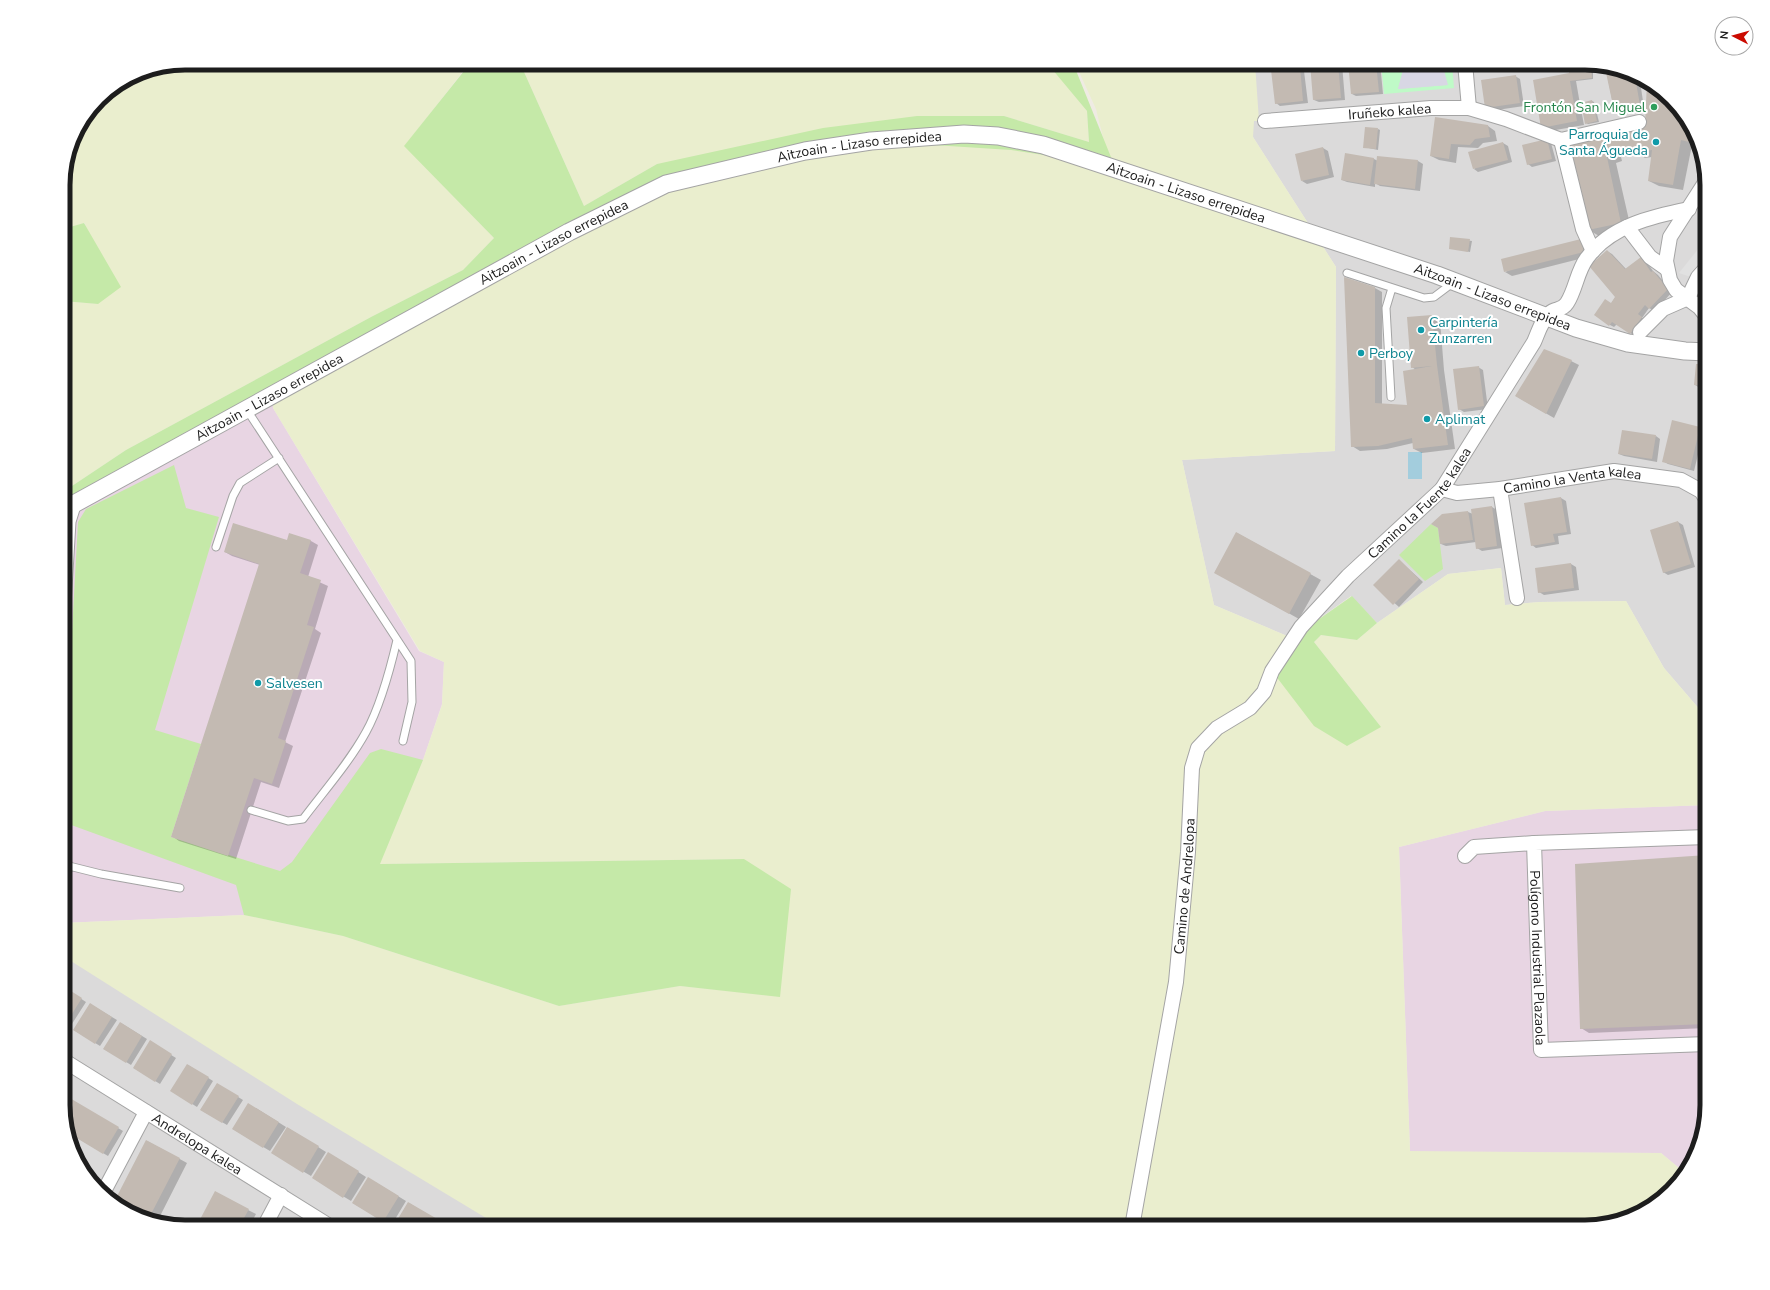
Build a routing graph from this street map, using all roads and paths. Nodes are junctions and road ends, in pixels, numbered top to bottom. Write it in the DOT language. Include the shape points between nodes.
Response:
graph roads {
  1 [pos="1466,70"];
  2 [pos="1469,108"];
  3 [pos="1265,121"];
  4 [pos="1639,122"];
  5 [pos="1561,140"];
  6 [pos="1700,191"];
  7 [pos="1689,209"];
  8 [pos="1626,227"];
  9 [pos="1593,251"];
  10 [pos="1667,269"];
  11 [pos="1347,272"];
  12 [pos="1700,275"];
  13 [pos="1454,282"];
  14 [pos="1392,288"];
  15 [pos="1688,298"];
  16 [pos="1700,308"];
  17 [pos="1545,317"];
  18 [pos="1640,332"];
  19 [pos="1700,352"];
  20 [pos="1391,397"];
  21 [pos="247,410"];
  22 [pos="279,458"];
  23 [pos="1442,489"];
  24 [pos="1500,489"];
  25 [pos="1700,490"];
  26 [pos="71,506"];
  27 [pos="216,547"];
  28 [pos="70,555"];
  29 [pos="1330,596"];
  30 [pos="1517,598"];
  31 [pos="397,640"];
  32 [pos="403,741"];
  33 [pos="251,810"];
  34 [pos="1700,836"];
  35 [pos="1534,843"];
  36 [pos="1465,856"];
  37 [pos="70,866"];
  38 [pos="180,888"];
  39 [pos="1700,1044"];
  40 [pos="70,1064"];
  41 [pos="146,1112"];
  42 [pos="106,1188"];
  43 [pos="281,1194"];
  44 [pos="268,1220"];
  45 [pos="320,1220"];
  46 [pos="1133,1220"];
  1 -- 2 [label="street"];
  2 -- 3 [label="street, Iruñeko kalea" via="1430,108"];
  2 -- 5 [label="street, Iruñeko kalea"];
  4 -- 5 [label="street"];
  5 -- 9 [label="street" via="1583,228"];
  6 -- 7 [label="street"];
  7 -- 8 [label="street" via="1662,214"];
  7 -- 10 [label="street" via="1670,237"];
  8 -- 9 [label="street"];
  8 -- 10 [label="street" via="1650,257"];
  9 -- 17 [label="street" via="1580,269 1565,306 1551,311"];
  10 -- 15 [label="street" via="1676,290"];
  11 -- 14 [label="lane"];
  12 -- 15 [label="street"];
  13 -- 14 [label="lane" via="1434,297 1424,298"];
  13 -- 17 [label="street, Aitzoain - Lizaso errepidea"];
  13 -- 21 [label="street, Aitzoain - Lizaso errepidea" via="1043,145 998,136 964,134 871,142 804,151 666,184 569,232"];
  14 -- 20 [label="lane" via="1386,308"];
  15 -- 16 [label="street"];
  15 -- 18 [label="street" via="1663,309"];
  17 -- 19 [label="street, Aitzoain - Lizaso errepidea" via="1628,343"];
  17 -- 23 [label="street, Camino la Fuente kalea" via="1534,342"];
  21 -- 22 [label="lane"];
  21 -- 26 [label="street, Aitzoain - Lizaso errepidea"];
  22 -- 27 [label="lane" via="240,483"];
  22 -- 31 [label="lane"];
  23 -- 24 [label="street, Camino la Venta kalea" via="1457,493"];
  23 -- 29 [label="street, Camino la Fuente kalea" via="1348,576"];
  24 -- 25 [label="street, Camino la Venta kalea" via="1614,471 1681,480"];
  24 -- 30 [label="street"];
  26 -- 28 [label="lane"];
  29 -- 46 [label="street, Camino de Andrelopa" via="1292,638 1259,698 1250,708 1217,728 1198,748 1192,768 1188,852 1176,982"];
  31 -- 32 [label="lane" via="411,661 412,702"];
  31 -- 33 [label="lane" via="386,683 366,732 303,819 288,821"];
  34 -- 35 [label="street"];
  35 -- 36 [label="street" via="1474,847"];
  35 -- 39 [label="street, Polígono Industrial Plazaola" via="1541,1050"];
  37 -- 38 [label="lane"];
  40 -- 41 [label="street, Andrelopa kalea"];
  41 -- 42 [label="street"];
  41 -- 43 [label="street, Andrelopa kalea"];
  43 -- 44 [label="street"];
  43 -- 45 [label="street, Andrelopa kalea"];
}
